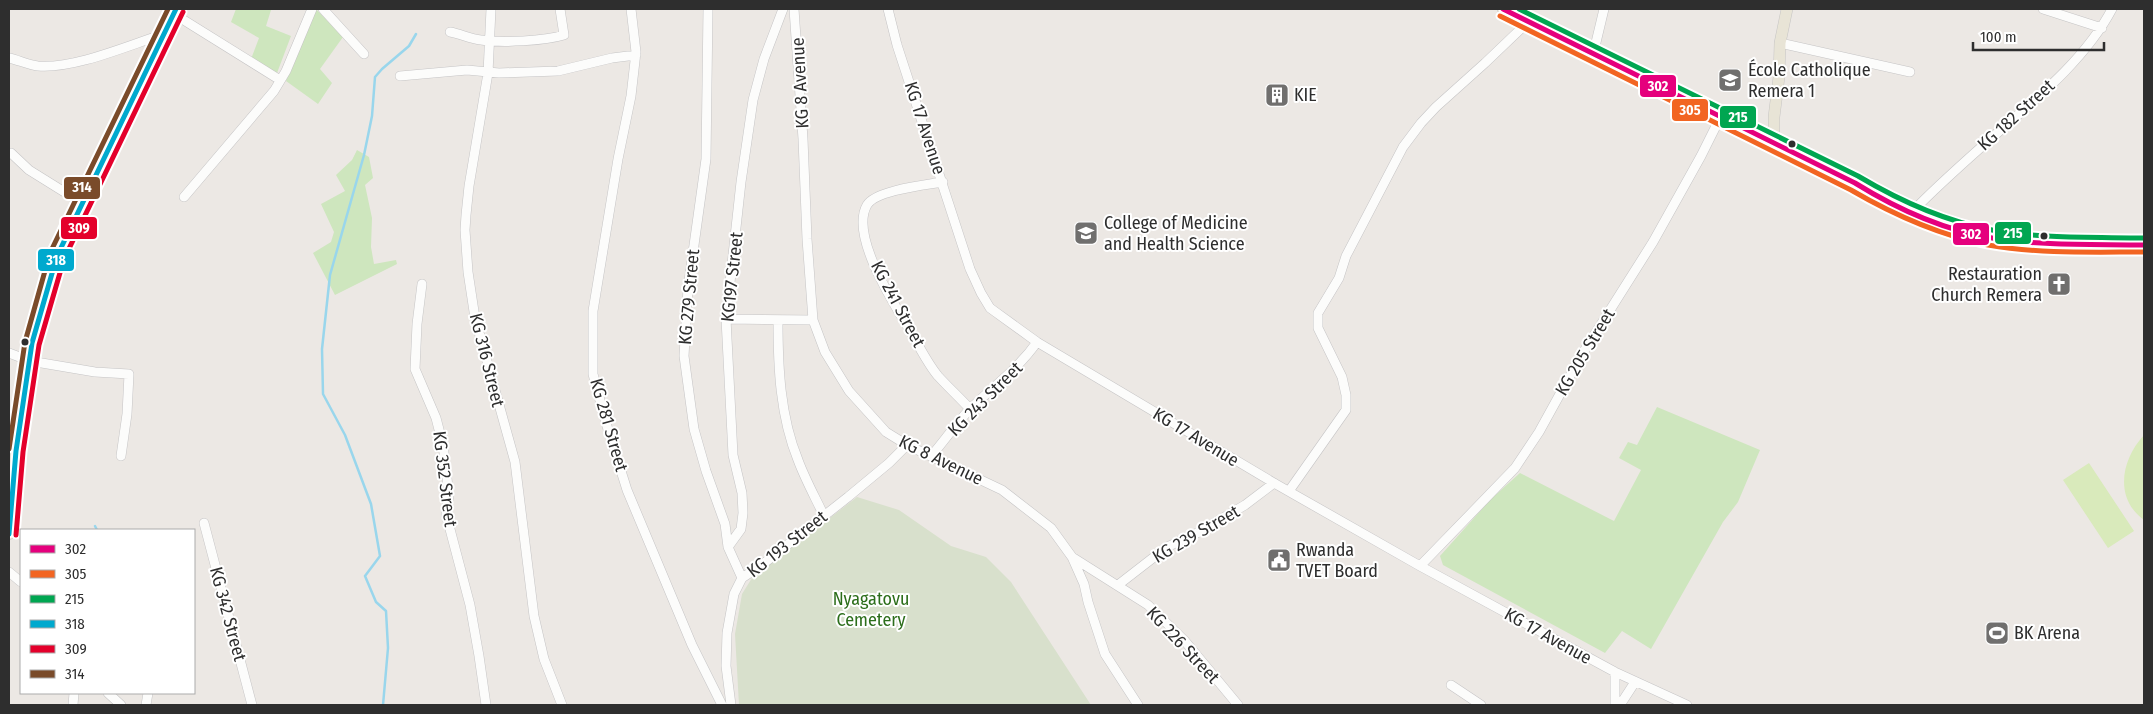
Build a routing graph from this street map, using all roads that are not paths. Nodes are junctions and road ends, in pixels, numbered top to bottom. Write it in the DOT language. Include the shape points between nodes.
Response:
graph roads {
  1 [pos="312,9"];
  2 [pos="323,9"];
  3 [pos="491,9"];
  4 [pos="560,9"];
  5 [pos="631,9"];
  6 [pos="708,9"];
  7 [pos="782,9"];
  8 [pos="794,9"];
  9 [pos="888,9"];
  10 [pos="1503,9"];
  11 [pos="1604,9"];
  12 [pos="1787,9"];
  13 [pos="2043,9"];
  14 [pos="2112,9"];
  15 [pos="175,12"];
  16 [pos="1528,22"];
  17 [pos="2102,28"];
  18 [pos="450,32"];
  19 [pos="164,34"];
  20 [pos="490,40"];
  21 [pos="1780,43"];
  22 [pos="364,54"];
  23 [pos="636,55"];
  24 [pos="1593,55"];
  25 [pos="9,58"];
  26 [pos="488,72"];
  27 [pos="1910,72"];
  28 [pos="400,76"];
  29 [pos="280,80"];
  30 [pos="1721,116"];
  31 [pos="1774,143"];
  32 [pos="11,153"];
  33 [pos="943,182"];
  34 [pos="184,197"];
  35 [pos="82,203"];
  36 [pos="1911,213"];
  37 [pos="2144,244"];
  38 [pos="422,284"];
  39 [pos="726,319"];
  40 [pos="813,320"];
  41 [pos="778,321"];
  42 [pos="1037,342"];
  43 [pos="9,353"];
  44 [pos="30,361"];
  45 [pos="970,409"];
  46 [pos="907,445"];
  47 [pos="12,451"];
  48 [pos="932,455"];
  49 [pos="121,456"];
  50 [pos="1274,483"];
  51 [pos="1289,491"];
  52 [pos="824,516"];
  53 [pos="204,523"];
  54 [pos="9,534"];
  55 [pos="728,547"];
  56 [pos="1072,557"];
  57 [pos="1420,566"];
  58 [pos="9,572"];
  59 [pos="742,578"];
  60 [pos="20,581"];
  61 [pos="1118,585"];
  62 [pos="1615,672"];
  63 [pos="1635,682"];
  64 [pos="1451,685"];
  65 [pos="109,694"];
  66 [pos="121,705"];
  67 [pos="252,705"];
  68 [pos="486,705"];
  69 [pos="562,705"];
  70 [pos="722,705"];
  71 [pos="731,705"];
  72 [pos="1138,705"];
  73 [pos="1238,705"];
  74 [pos="1481,705"];
  75 [pos="1615,705"];
  76 [pos="1620,705"];
  77 [pos="1687,705"];
  1 -- 29 [label="street"];
  2 -- 22 [label="street"];
  3 -- 20 [label="street, KG 316 Street"];
  4 -- 20 [label="street" via="564,35 547,39"];
  5 -- 23 [label="street, KG 281 Street"];
  6 -- 55 [label="street, KG 279 Street" via="706,159 688,288 684,356 694,429 725,524"];
  7 -- 39 [label="street, KG197 Street" via="754,100"];
  8 -- 40 [label="street, KG 8 Avenue"];
  9 -- 33 [label="street, KG 17 Avenue"];
  10 -- 16 [label="main road"];
  11 -- 24 [label="street"];
  12 -- 21 [label="main road"];
  13 -- 17 [label="street"];
  14 -- 17 [label="street, KG 182 Street"];
  15 -- 19 [label="main road"];
  15 -- 29 [label="street"];
  16 -- 24 [label="main road"];
  16 -- 51 [label="street" via="1420,123 1403,147 1346,256 1339,278 1318,313 1317,321 1342,378 1346,410"];
  17 -- 36 [label="street, KG 182 Street" via="2044,93"];
  18 -- 20 [label="street"];
  19 -- 25 [label="street" via="64,64 38,66"];
  19 -- 35 [label="main road"];
  20 -- 26 [label="street, KG 316 Street"];
  21 -- 27 [label="street"];
  21 -- 31 [label="main road"];
  23 -- 26 [label="street" via="558,71"];
  23 -- 70 [label="street, KG 281 Street" via="593,311 593,374 627,490 692,644"];
  24 -- 30 [label="main road"];
  26 -- 28 [label="street" via="467,70"];
  26 -- 69 [label="street, KG 316 Street" via="468,195 465,230 468,272 475,318 514,462 534,616 544,659"];
  29 -- 34 [label="street"];
  30 -- 31 [label="main road"];
  30 -- 57 [label="street, KG 205 Street" via="1653,242 1581,356 1525,454"];
  31 -- 36 [label="main road"];
  32 -- 35 [label="street" via="29,170"];
  33 -- 42 [label="street, KG 17 Avenue" via="970,269 981,293 990,308"];
  33 -- 45 [label="street, KG 241 Street" via="874,198 867,205 864,218 866,244 883,285 937,375"];
  35 -- 44 [label="main road" via="57,256 32,342"];
  36 -- 37 [label="main road" via="1971,234 2008,240"];
  38 -- 68 [label="street, KG 352 Street" via="415,369 441,437 449,495 446,514 470,605"];
  39 -- 41 [label="street"];
  39 -- 55 [label="street, KG197 Street" via="733,455 742,492 743,513 741,529"];
  40 -- 41 [label="street"];
  40 -- 46 [label="street, KG 8 Avenue" via="824,352 849,391 886,432"];
  41 -- 52 [label="street" via="778,363 785,418 797,460"];
  42 -- 45 [label="street, KG 243 Street" via="1010,374"];
  42 -- 50 [label="street, KG 17 Avenue"];
  43 -- 44 [label="street"];
  44 -- 47 [label="main road"];
  44 -- 49 [label="street" via="129,374"];
  45 -- 48 [label="street, KG 243 Street"];
  46 -- 48 [label="street, KG 8 Avenue"];
  46 -- 52 [label="street, KG 193 Street"];
  47 -- 54 [label="main road"];
  48 -- 56 [label="street, KG 8 Avenue" via="1002,490 1051,528"];
  50 -- 51 [label="street, KG 17 Avenue"];
  50 -- 61 [label="street, KG 239 Street" via="1246,505 1168,546"];
  51 -- 57 [label="street, KG 17 Avenue"];
  52 -- 59 [label="street, KG 193 Street"];
  53 -- 67 [label="street, KG 342 Street"];
  55 -- 59 [label="street, KG 279 Street"];
  56 -- 61 [label="street, KG 226 Street"];
  56 -- 72 [label="street, KG 8 Avenue" via="1084,584 1105,654"];
  57 -- 62 [label="street, KG 17 Avenue"];
  58 -- 60 [label="street"];
  59 -- 71 [label="street, KG 193 Street" via="734,594 727,633 726,666"];
  61 -- 73 [label="street, KG 226 Street" via="1148,606 1184,640"];
  62 -- 63 [label="street, KG 17 Avenue"];
  62 -- 75 [label="street"];
  63 -- 76 [label="street"];
  63 -- 77 [label="street, KG 17 Avenue"];
  64 -- 74 [label="street"];
  65 -- 66 [label="street"];
}
